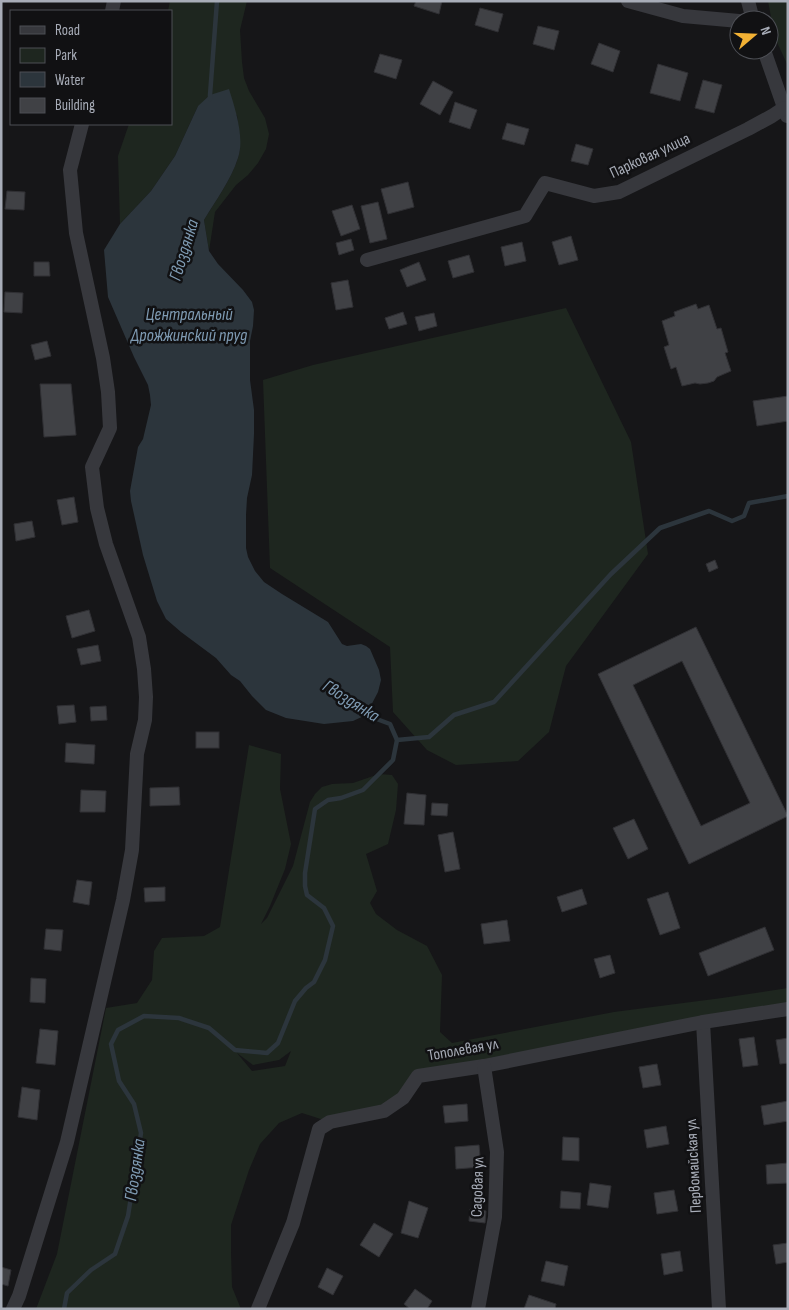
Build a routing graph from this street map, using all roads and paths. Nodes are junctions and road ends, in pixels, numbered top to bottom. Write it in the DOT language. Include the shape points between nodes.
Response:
graph roads {
  1 [pos="628,1"];
  2 [pos="729,20"];
  3 [pos="768,60"];
  4 [pos="786,112"];
  5 [pos="82,125"];
  6 [pos="368,260"];
  7 [pos="788,1008"];
  8 [pos="703,1022"];
  9 [pos="484,1066"];
  10 [pos="13,1309"];
  11 [pos="258,1309"];
  12 [pos="478,1309"];
  13 [pos="719,1309"];
  1 -- 2 [label="street" via="683,16"];
  3 -- 4 [label="street"];
  4 -- 6 [label="street, Парковая улица" via="619,192 594,196 545,183 525,216"];
  5 -- 10 [label="street" via="70,170 76,233 108,392 110,428 92,467 106,544 139,637 144,669 145,720 137,754 132,850 124,900 67,1142"];
  7 -- 8 [label="street, Тополевая ул"];
  8 -- 9 [label="street, Тополевая ул"];
  8 -- 13 [label="street, Первомайская ул"];
  9 -- 11 [label="street, Тополевая ул" via="418,1076 403,1098 384,1111 330,1122 319,1129 293,1223"];
  9 -- 12 [label="street, Садовая ул" via="497,1152 495,1217"];
}
